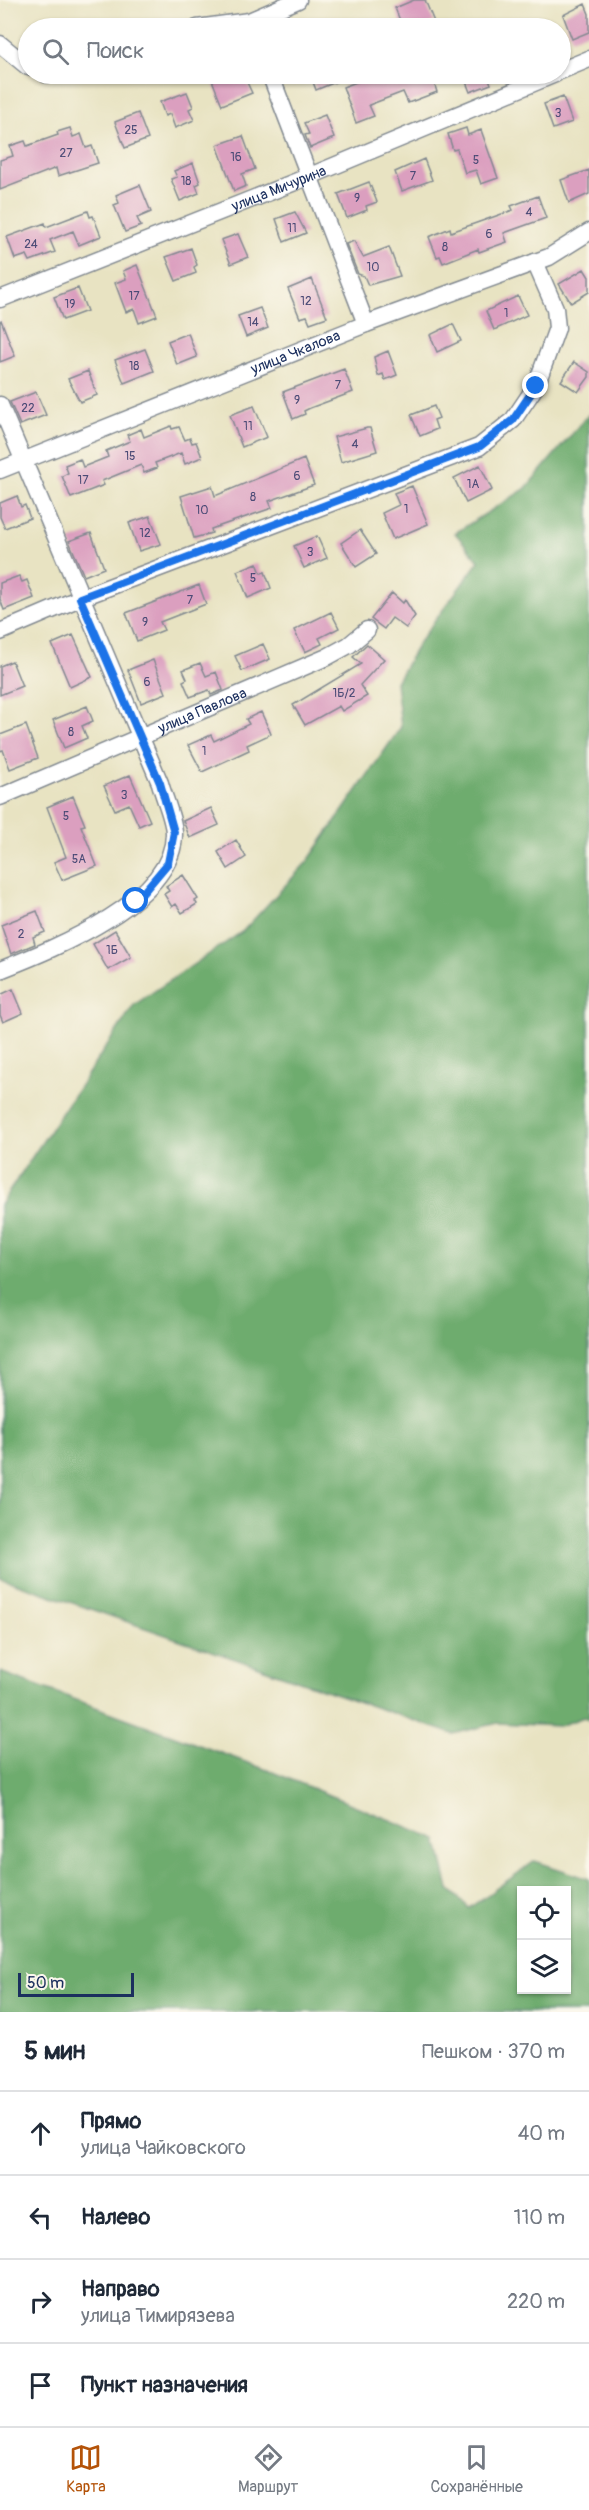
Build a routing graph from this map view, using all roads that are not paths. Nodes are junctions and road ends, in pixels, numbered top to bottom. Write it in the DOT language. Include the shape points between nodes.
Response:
graph roads {
  1 [pos="298,0"];
  2 [pos="264,18"];
  3 [pos="0,44"];
  4 [pos="18,59"];
  5 [pos="589,59"];
  6 [pos="571,67"];
  7 [pos="274,84"];
  8 [pos="531,84"];
  9 [pos="310,176"];
  10 [pos="589,232"];
  11 [pos="535,262"];
  12 [pos="0,299"];
  13 [pos="366,324"];
  14 [pos="0,405"];
  15 [pos="22,460"];
  16 [pos="0,470"];
  17 [pos="80,598"];
  18 [pos="367,630"];
  19 [pos="0,632"];
  20 [pos="140,737"];
  21 [pos="0,797"];
  22 [pos="0,970"];
  1 -- 2 [label="street"];
  3 -- 4 [label="street"];
  5 -- 6 [label="street"];
  7 -- 9 [label="street"];
  8 -- 9 [label="street, улица Мичурина"];
  9 -- 12 [label="street, улица Мичурина"];
  9 -- 13 [label="street"];
  10 -- 11 [label="street, улица Чкалова"];
  11 -- 13 [label="street, улица Чкалова"];
  11 -- 17 [label="street" via="555,308 557,328 536,386 513,420 479,447"];
  13 -- 15 [label="street, улица Чкалова"];
  14 -- 15 [label="street"];
  15 -- 16 [label="street, улица Чкалова"];
  15 -- 17 [label="street"];
  17 -- 19 [label="street"];
  17 -- 20 [label="street"];
  18 -- 20 [label="street, улица Павлова" via="327,657"];
  20 -- 21 [label="street, улица Павлова"];
  20 -- 22 [label="street" via="160,783 174,832 168,863 136,901 50,950"];
}
